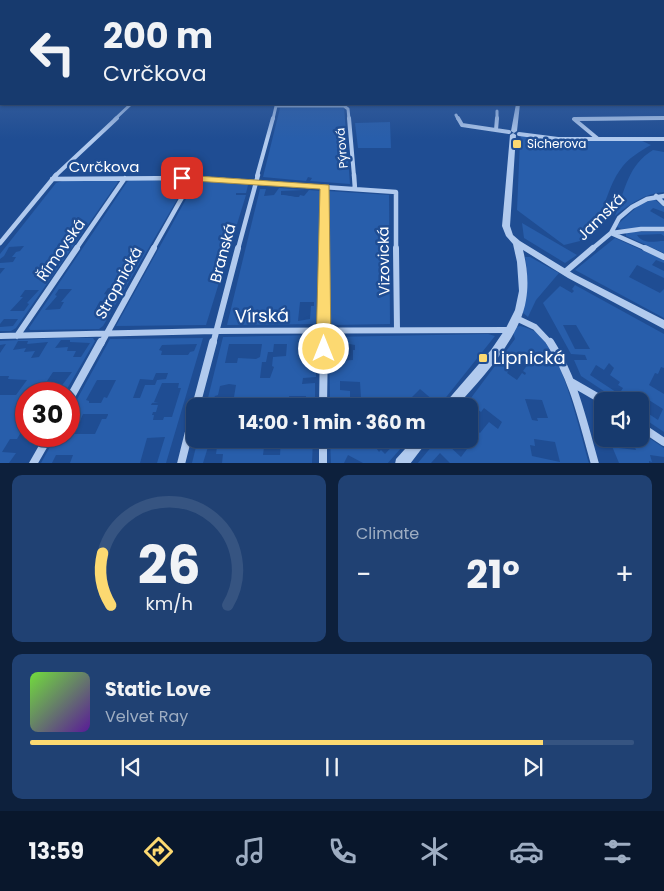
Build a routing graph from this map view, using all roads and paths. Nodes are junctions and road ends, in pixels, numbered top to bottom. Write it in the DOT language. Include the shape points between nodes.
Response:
graph roads {
  1 [pos="130,105"];
  2 [pos="518,105"];
  3 [pos="346,107"];
  4 [pos="497,111"];
  5 [pos="456,115"];
  6 [pos="664,118"];
  7 [pos="496,130"];
  8 [pos="514,133"];
  9 [pos="598,139"];
  10 [pos="664,139"];
  11 [pos="125,178"];
  12 [pos="193,178"];
  13 [pos="52,179"];
  14 [pos="256,182"];
  15 [pos="325,187"];
  16 [pos="355,189"];
  17 [pos="396,192"];
  18 [pos="656,196"];
  19 [pos="664,196"];
  20 [pos="664,204"];
  21 [pos="664,229"];
  22 [pos="611,233"];
  23 [pos="0,242"];
  24 [pos="516,243"];
  25 [pos="664,257"];
  26 [pos="565,272"];
  27 [pos="516,318"];
  28 [pos="664,326"];
  29 [pos="324,330"];
  30 [pos="397,330"];
  31 [pos="509,330"];
  32 [pos="215,332"];
  33 [pos="106,334"];
  34 [pos="0,336"];
  35 [pos="17,336"];
  36 [pos="79,382"];
  37 [pos="571,382"];
  38 [pos="594,395"];
  39 [pos="197,398"];
  40 [pos="323,398"];
  41 [pos="456,398"];
  42 [pos="649,432"];
  43 [pos="186,441"];
  44 [pos="664,442"];
  45 [pos="43,447"];
  46 [pos="323,448"];
  47 [pos="414,448"];
  48 [pos="34,463"];
  49 [pos="180,463"];
  50 [pos="323,463"];
  51 [pos="402,463"];
  52 [pos="595,463"];
  1 -- 13 [label="street"];
  2 -- 8 [label="street"];
  3 -- 14 [label="street, Branská" via="276,106"];
  3 -- 16 [label="street, Pýrová"];
  4 -- 7 [label="street"];
  5 -- 7 [label="street" via="462,125"];
  6 -- 9 [label="street" via="574,119"];
  7 -- 8 [label="street"];
  8 -- 9 [label="street" via="558,139"];
  8 -- 24 [label="street" via="506,226"];
  9 -- 10 [label="street"];
  11 -- 12 [label="street, Cvrčkova"];
  11 -- 13 [label="street, Cvrčkova"];
  11 -- 35 [label="street, Římovská"];
  12 -- 14 [label="street, Cvrčkova"];
  12 -- 33 [label="street, Stropnická"];
  13 -- 23 [label="street"];
  14 -- 15 [label="street, Cvrčkova"];
  14 -- 32 [label="street, Branská"];
  15 -- 16 [label="street, Cvrčkova"];
  15 -- 29 [label="street"];
  16 -- 17 [label="street, Cvrčkova"];
  17 -- 30 [label="street, Vizovická"];
  18 -- 19 [label="street, Jamská"];
  18 -- 20 [label="street"];
  18 -- 22 [label="street, Jamská" via="635,204 614,224"];
  21 -- 22 [label="street"];
  22 -- 25 [label="street"];
  22 -- 26 [label="street, Jamská"];
  24 -- 26 [label="street"];
  24 -- 27 [label="street" via="522,260 523,287"];
  26 -- 28 [label="street"];
  27 -- 31 [label="street"];
  27 -- 37 [label="street" via="537,328 546,337"];
  29 -- 30 [label="street, Vírská"];
  29 -- 32 [label="street, Vírská"];
  29 -- 40 [label="street"];
  30 -- 31 [label="street, Vírská"];
  31 -- 41 [label="street"];
  32 -- 33 [label="street, Vírská"];
  32 -- 39 [label="street, Branská"];
  33 -- 35 [label="street, Vírská"];
  33 -- 36 [label="street, Stropnická"];
  34 -- 35 [label="street, Vírská"];
  37 -- 38 [label="street"];
  37 -- 52 [label="street"];
  42 -- 44 [label="street"];
  43 -- 49 [label="street, Branská"];
  45 -- 48 [label="street"];
  46 -- 50 [label="street"];
  47 -- 51 [label="street"];
}
